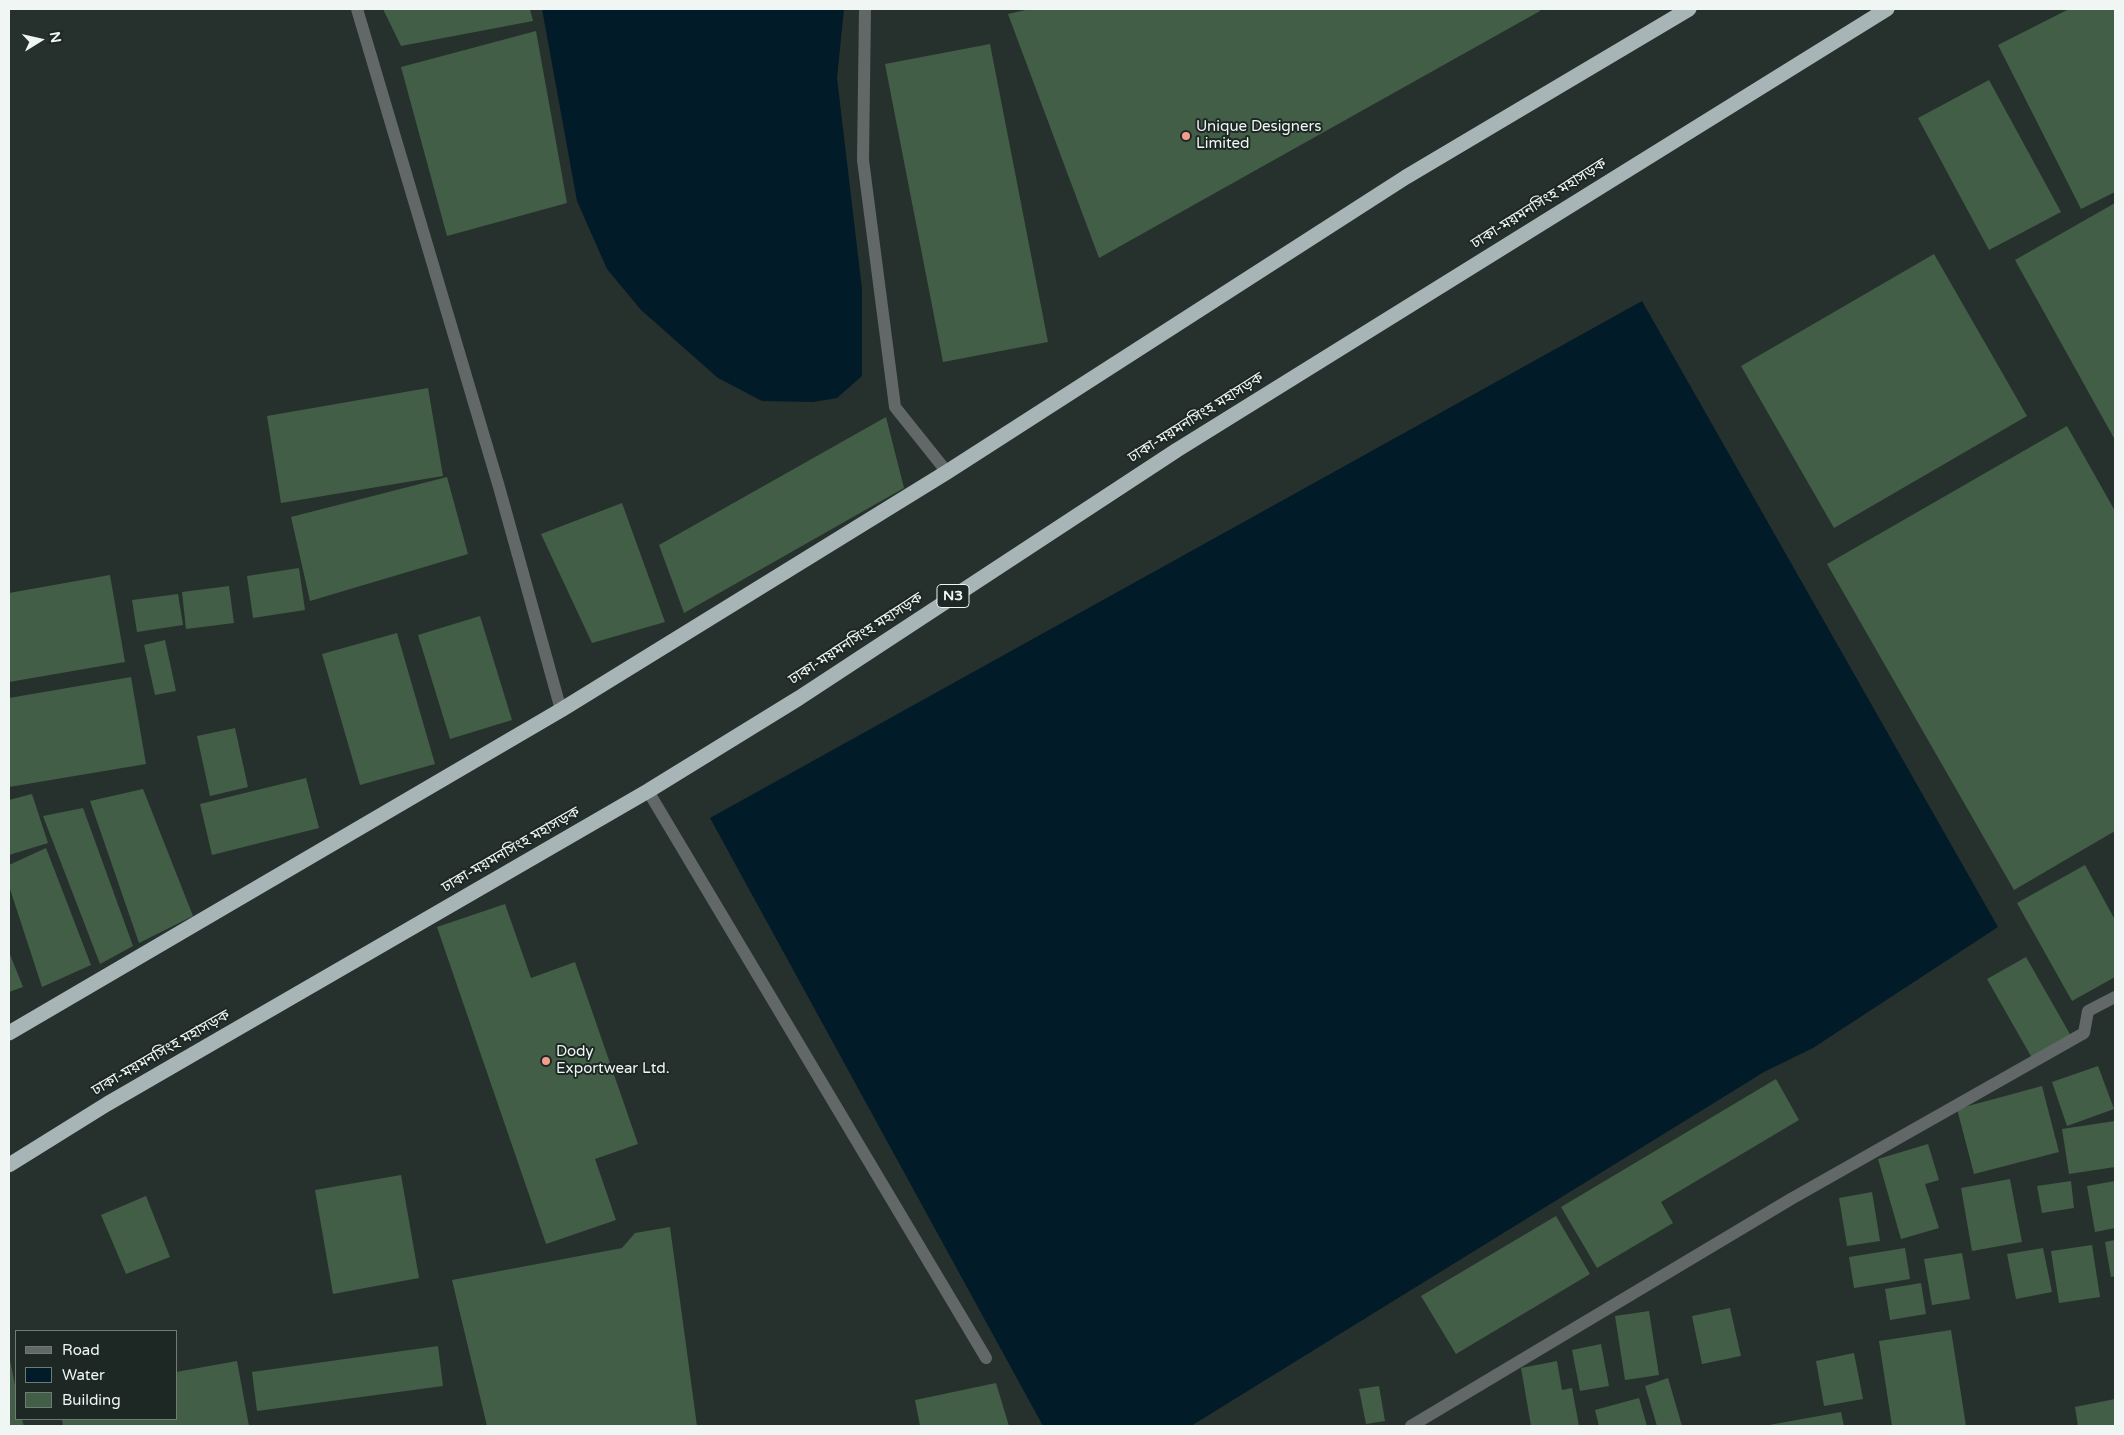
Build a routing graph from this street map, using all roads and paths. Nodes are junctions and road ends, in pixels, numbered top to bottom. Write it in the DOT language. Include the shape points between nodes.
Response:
graph roads {
  1 [pos="357,9"];
  2 [pos="865,9"];
  3 [pos="1689,9"];
  4 [pos="1887,9"];
  5 [pos="947,472"];
  6 [pos="560,710"];
  7 [pos="648,791"];
  8 [pos="2115,997"];
  9 [pos="9,1034"];
  10 [pos="9,1165"];
  11 [pos="986,1358"];
  12 [pos="1410,1426"];
  1 -- 6 [label="street" via="499,486"];
  2 -- 5 [label="street" via="863,160 895,407"];
  3 -- 5 [label="highway" via="1406,178"];
  4 -- 7 [label="highway, ঢাকা-ময়মনসিংহ মহাসড়ক / N3" via="1177,450 799,698"];
  5 -- 6 [label="highway"];
  6 -- 9 [label="highway"];
  7 -- 10 [label="highway, ঢাকা-ময়মনসিংহ মহাসড়ক / N3" via="107,1104"];
  7 -- 11 [label="street"];
  8 -- 12 [label="street" via="2088,1011 2084,1033 1790,1199"];
}
